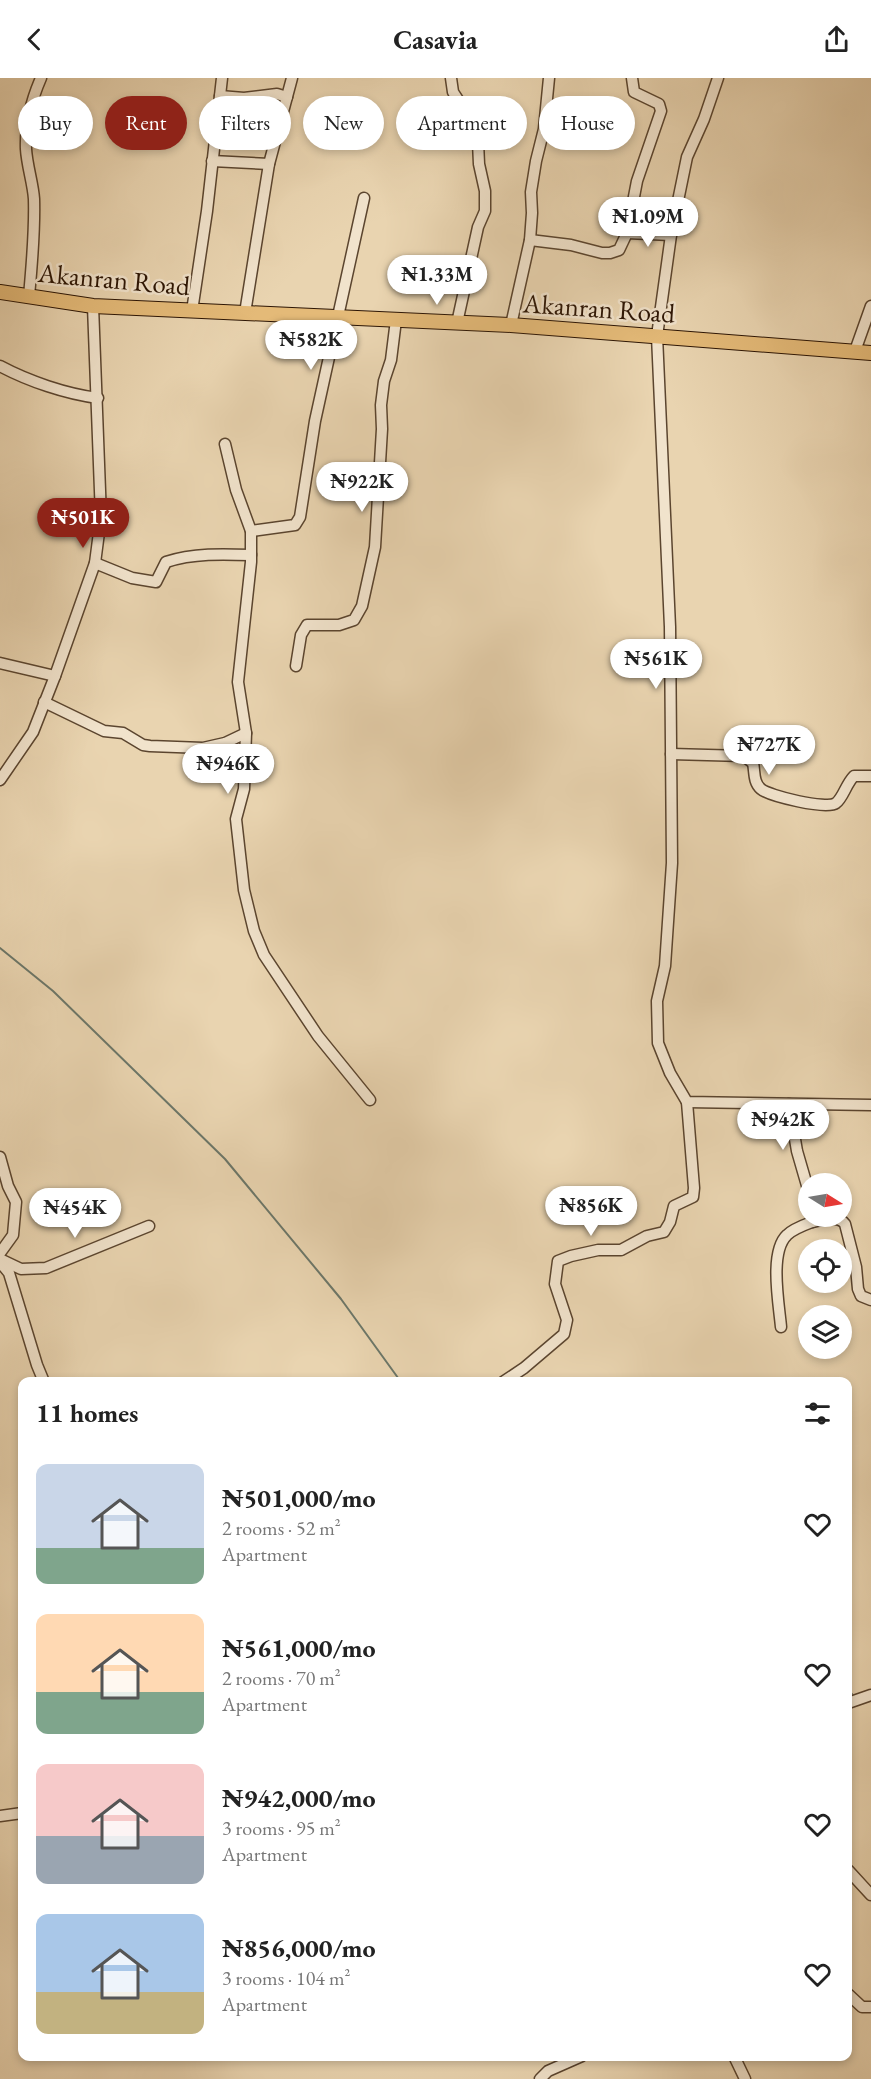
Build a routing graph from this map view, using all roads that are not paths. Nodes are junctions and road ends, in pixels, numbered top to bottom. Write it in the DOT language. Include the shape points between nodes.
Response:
graph roads {
  1 [pos="41,78"];
  2 [pos="222,78"];
  3 [pos="292,78"];
  4 [pos="451,78"];
  5 [pos="549,78"];
  6 [pos="632,78"];
  7 [pos="718,78"];
  8 [pos="220,96"];
  9 [pos="260,96"];
  10 [pos="287,96"];
  11 [pos="213,150"];
  12 [pos="273,150"];
  13 [pos="212,161"];
  14 [pos="269,164"];
  15 [pos="364,198"];
  16 [pos="627,233"];
  17 [pos="671,235"];
  18 [pos="530,240"];
  19 [pos="0,292"];
  20 [pos="29,296"];
  21 [pos="93,306"];
  22 [pos="871,306"];
  23 [pos="192,311"];
  24 [pos="245,313"];
  25 [pos="336,318"];
  26 [pos="396,320"];
  27 [pos="457,323"];
  28 [pos="511,325"];
  29 [pos="657,336"];
  30 [pos="855,351"];
  31 [pos="871,353"];
  32 [pos="0,366"];
  33 [pos="98,398"];
  34 [pos="225,444"];
  35 [pos="251,531"];
  36 [pos="251,555"];
  37 [pos="96,563"];
  38 [pos="0,663"];
  39 [pos="296,666"];
  40 [pos="55,676"];
  41 [pos="44,702"];
  42 [pos="246,733"];
  43 [pos="671,754"];
  44 [pos="871,776"];
  45 [pos="0,780"];
  46 [pos="370,1100"];
  47 [pos="687,1102"];
  48 [pos="789,1104"];
  49 [pos="871,1105"];
  50 [pos="0,1157"];
  51 [pos="803,1173"];
  52 [pos="4,1186"];
  53 [pos="149,1226"];
  54 [pos="798,1227"];
  55 [pos="846,1227"];
  56 [pos="0,1253"];
  57 [pos="0,1260"];
  58 [pos="871,1300"];
  59 [pos="781,1327"];
  60 [pos="42,1377"];
  61 [pos="510,1377"];
  62 [pos="871,1695"];
  63 [pos="852,1702"];
  64 [pos="18,1814"];
  65 [pos="0,1816"];
  66 [pos="852,1874"];
  67 [pos="871,1895"];
  68 [pos="852,1998"];
  69 [pos="871,2007"];
  70 [pos="571,2061"];
  71 [pos="736,2061"];
  72 [pos="540,2079"];
  73 [pos="745,2079"];
  1 -- 20 [label="street" via="27,118 26,150 34,197"];
  2 -- 8 [label="street"];
  3 -- 10 [label="street"];
  4 -- 27 [label="street" via="453,92 468,115 478,142 485,190 485,211"];
  5 -- 18 [label="street" via="544,129 531,192"];
  6 -- 16 [label="street" via="634,92 659,104 661,111 637,181"];
  7 -- 17 [label="street" via="687,157"];
  9 -- 10 [label="street"];
  11 -- 13 [label="street"];
  12 -- 14 [label="street"];
  13 -- 14 [label="street"];
  13 -- 23 [label="street"];
  14 -- 24 [label="street"];
  15 -- 25 [label="street"];
  16 -- 17 [label="street"];
  16 -- 18 [label="street" via="619,250 610,253"];
  17 -- 29 [label="street"];
  18 -- 28 [label="street"];
  19 -- 20 [label="main road, Akanran Road"];
  20 -- 21 [label="main road, Akanran Road"];
  21 -- 23 [label="main road, Akanran Road"];
  21 -- 33 [label="street"];
  22 -- 30 [label="street"];
  23 -- 24 [label="main road, Akanran Road"];
  24 -- 25 [label="main road, Akanran Road"];
  25 -- 26 [label="main road, Akanran Road"];
  25 -- 35 [label="street" via="300,517 295,525"];
  26 -- 27 [label="main road, Akanran Road"];
  26 -- 39 [label="street" via="381,405 375,547 362,606 354,620 339,625 307,626 301,635"];
  27 -- 28 [label="main road, Akanran Road"];
  28 -- 29 [label="main road, Akanran Road"];
  29 -- 30 [label="main road, Akanran Road"];
  29 -- 43 [label="street" via="670,627"];
  30 -- 31 [label="main road, Akanran Road"];
  32 -- 33 [label="street" via="72,395"];
  33 -- 37 [label="street" via="101,517"];
  34 -- 35 [label="street"];
  35 -- 36 [label="street"];
  36 -- 37 [label="street" via="176,559 166,562 156,582 132,578"];
  36 -- 42 [label="street" via="237,682"];
  37 -- 40 [label="street"];
  38 -- 40 [label="street"];
  40 -- 41 [label="street"];
  41 -- 42 [label="street" via="104,731 123,733 143,745 203,748"];
  41 -- 45 [label="street" via="33,732"];
  42 -- 46 [label="street" via="244,789 236,819 244,890 254,930 264,956 318,1036"];
  43 -- 44 [label="street" via="744,756 753,763 754,779 761,789 803,803 830,806 838,802 854,776"];
  43 -- 47 [label="street" via="672,863 665,966 657,1001 658,1043"];
  47 -- 48 [label="street"];
  47 -- 61 [label="street" via="693,1197 674,1206 664,1232 621,1250 598,1250 558,1261 555,1284 567,1320 564,1334"];
  48 -- 49 [label="street"];
  48 -- 51 [label="street"];
  50 -- 52 [label="street"];
  52 -- 56 [label="street" via="16,1202 13,1235"];
  53 -- 57 [label="street" via="46,1268 21,1269"];
  54 -- 59 [label="street" via="781,1242 776,1266"];
  55 -- 58 [label="street" via="858,1289 861,1296"];
  57 -- 60 [label="street" via="9,1273"];
  62 -- 63 [label="street"];
  64 -- 65 [label="street"];
  66 -- 67 [label="street"];
  68 -- 69 [label="street" via="862,2007"];
  70 -- 72 [label="street"];
  71 -- 73 [label="street"];
}
